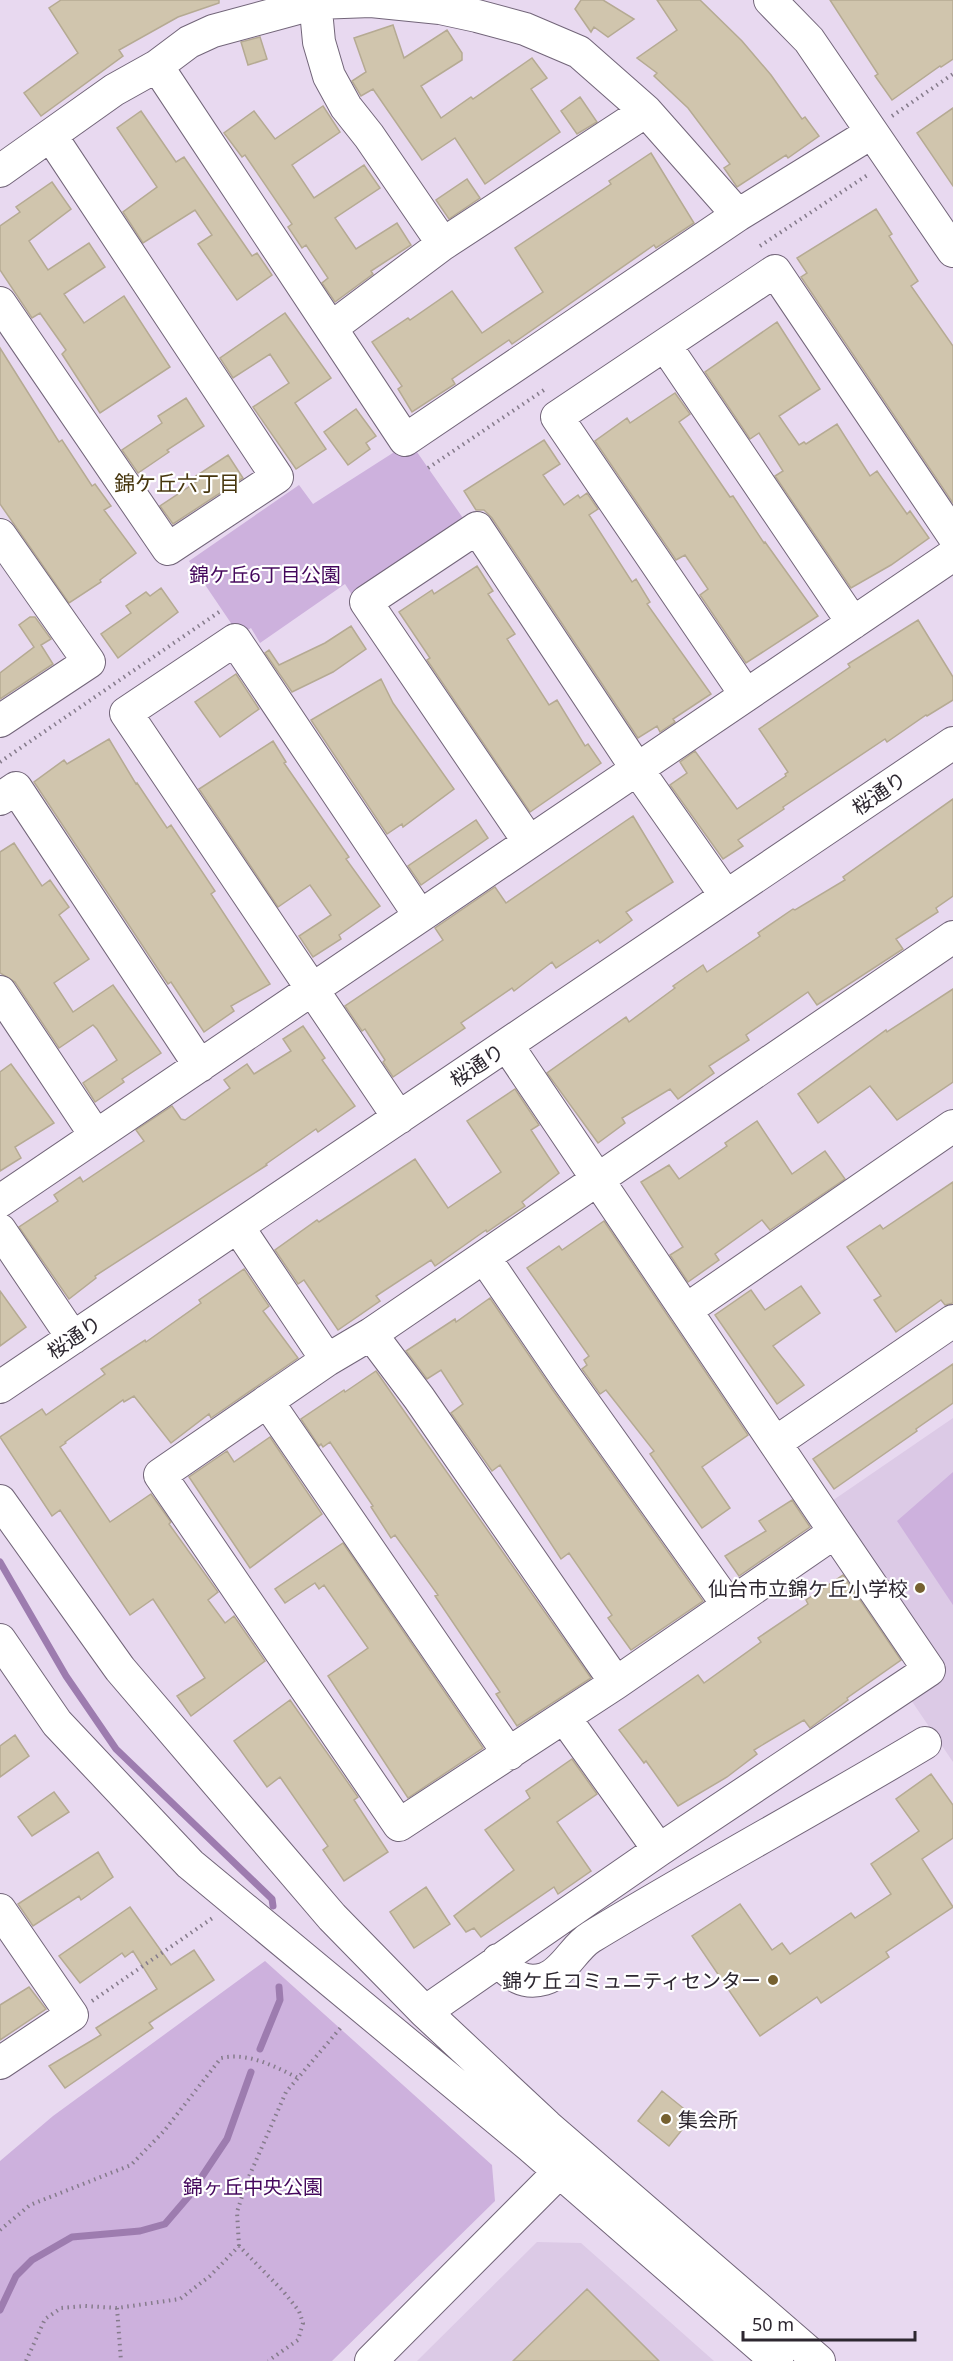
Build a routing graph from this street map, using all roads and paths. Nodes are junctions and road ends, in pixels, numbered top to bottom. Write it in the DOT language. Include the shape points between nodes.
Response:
graph roads {
  1 [pos="770,0"];
  2 [pos="316,1"];
  3 [pos="157,66"];
  4 [pos="953,74"];
  5 [pos="646,111"];
  6 [pos="877,128"];
  7 [pos="51,136"];
  8 [pos="0,171"];
  9 [pos="738,215"];
  10 [pos="443,244"];
  11 [pos="953,251"];
  12 [pos="0,303"];
  13 [pos="331,328"];
  14 [pos="665,345"];
  15 [pos="0,535"];
  16 [pos="953,535"];
  17 [pos="953,555"];
  18 [pos="222,610"];
  19 [pos="853,623"];
  20 [pos="746,695"];
  21 [pos="0,722"];
  22 [pos="953,743"];
  23 [pos="0,762"];
  24 [pos="637,769"];
  25 [pos="0,799"];
  26 [pos="529,842"];
  27 [pos="726,896"];
  28 [pos="420,916"];
  29 [pos="953,937"];
  30 [pos="312,990"];
  31 [pos="0,992"];
  32 [pos="507,1045"];
  33 [pos="200,1066"];
  34 [pos="399,1118"];
  35 [pos="953,1126"];
  36 [pos="96,1136"];
  37 [pos="598,1179"];
  38 [pos="0,1201"];
  39 [pos="238,1227"];
  40 [pos="0,1230"];
  41 [pos="484,1257"];
  42 [pos="686,1310"];
  43 [pos="953,1321"];
  44 [pos="371,1334"];
  45 [pos="73,1338"];
  46 [pos="327,1360"];
  47 [pos="0,1387"];
  48 [pos="267,1401"];
  49 [pos="775,1443"];
  50 [pos="0,1500"];
  51 [pos="834,1532"];
  52 [pos="728,1605"];
  53 [pos="0,1640"];
  54 [pos="616,1683"];
  55 [pos="564,1717"];
  56 [pos="926,1743"];
  57 [pos="508,1754"];
  58 [pos="659,1850"];
  59 [pos="0,1910"];
  60 [pos="217,1914"];
  61 [pos="498,1959"];
  62 [pos="425,2012"];
  63 [pos="72,2015"];
  64 [pos="346,2022"];
  65 [pos="0,2063"];
  66 [pos="298,2078"];
  67 [pos="569,2163"];
  68 [pos="0,2230"];
  69 [pos="240,2246"];
  70 [pos="117,2308"];
  71 [pos="26,2361"];
  72 [pos="121,2361"];
  73 [pos="268,2361"];
  74 [pos="371,2361"];
  75 [pos="777,2361"];
  76 [pos="819,2361"];
  1 -- 6 [label="street" via="809,40"];
  2 -- 3 [label="street" via="213,31 189,42"];
  2 -- 5 [label="street" via="430,7 525,29 579,52"];
  2 -- 10 [label="street" via="319,42 329,76 346,107"];
  3 -- 7 [label="street" via="114,90"];
  3 -- 13 [label="street"];
  4 -- 6 [label="path"];
  5 -- 9 [label="street"];
  5 -- 10 [label="street"];
  6 -- 9 [label="street"];
  6 -- 11 [label="street"];
  7 -- 8 [label="street"];
  7 -- 12 [label="street" via="277,477 168,549"];
  9 -- 13 [label="street" via="405,440"];
  10 -- 13 [label="street"];
  14 -- 16 [label="street" via="775,271"];
  14 -- 19 [label="street"];
  14 -- 20 [label="street" via="557,417"];
  15 -- 21 [label="street" via="89,662"];
  17 -- 19 [label="street"];
  18 -- 23 [label="path"];
  19 -- 20 [label="street"];
  20 -- 24 [label="street"];
  22 -- 27 [label="street, 桜通り"];
  24 -- 26 [label="street"];
  24 -- 26 [label="street" via="477,528 366,602"];
  24 -- 27 [label="street"];
  25 -- 33 [label="street" via="16,788"];
  26 -- 28 [label="street"];
  27 -- 32 [label="street, 桜通り"];
  28 -- 30 [label="street"];
  28 -- 30 [label="street" via="235,640 126,713"];
  29 -- 37 [label="street"];
  30 -- 33 [label="street"];
  30 -- 34 [label="street"];
  31 -- 36 [label="street"];
  32 -- 34 [label="street, 桜通り"];
  32 -- 37 [label="street"];
  33 -- 36 [label="street"];
  34 -- 39 [label="street, 桜通り"];
  35 -- 42 [label="street"];
  36 -- 38 [label="street"];
  37 -- 41 [label="street"];
  37 -- 42 [label="street"];
  39 -- 45 [label="street, 桜通り"];
  39 -- 46 [label="street"];
  40 -- 45 [label="street"];
  41 -- 44 [label="street"];
  41 -- 52 [label="street"];
  42 -- 49 [label="street"];
  43 -- 49 [label="street"];
  44 -- 46 [label="street"];
  44 -- 54 [label="street"];
  45 -- 47 [label="street, 桜通り"];
  46 -- 48 [label="street"];
  48 -- 57 [label="street"];
  48 -- 57 [label="street" via="160,1475 200,1534 399,1825"];
  49 -- 51 [label="street"];
  50 -- 62 [label="street" via="120,1669 332,1917"];
  51 -- 52 [label="street"];
  51 -- 58 [label="street" via="930,1670"];
  52 -- 54 [label="street"];
  53 -- 67 [label="street" via="57,1723 190,1864"];
  54 -- 55 [label="street"];
  55 -- 57 [label="street"];
  55 -- 58 [label="street"];
  56 -- 61 [label="street" via="587,1939 548,1978 532,1982 516,1977"];
  58 -- 61 [label="street"];
  59 -- 63 [label="street"];
  60 -- 63 [label="path"];
  61 -- 62 [label="street"];
  62 -- 67 [label="street"];
  63 -- 65 [label="street"];
  64 -- 66 [label="path"];
  66 -- 68 [label="path" via="268,2063 234,2055 221,2058 164,2131 131,2165 30,2205"];
  66 -- 69 [label="path" via="286,2092 247,2181 237,2212"];
  67 -- 74 [label="street"];
  67 -- 75 [label="street"];
  67 -- 76 [label="street"];
  69 -- 70 [label="path" via="180,2299"];
  69 -- 73 [label="path" via="283,2291 303,2323 298,2340"];
  70 -- 71 [label="path" via="61,2308 45,2319"];
  70 -- 72 [label="path"];
}
